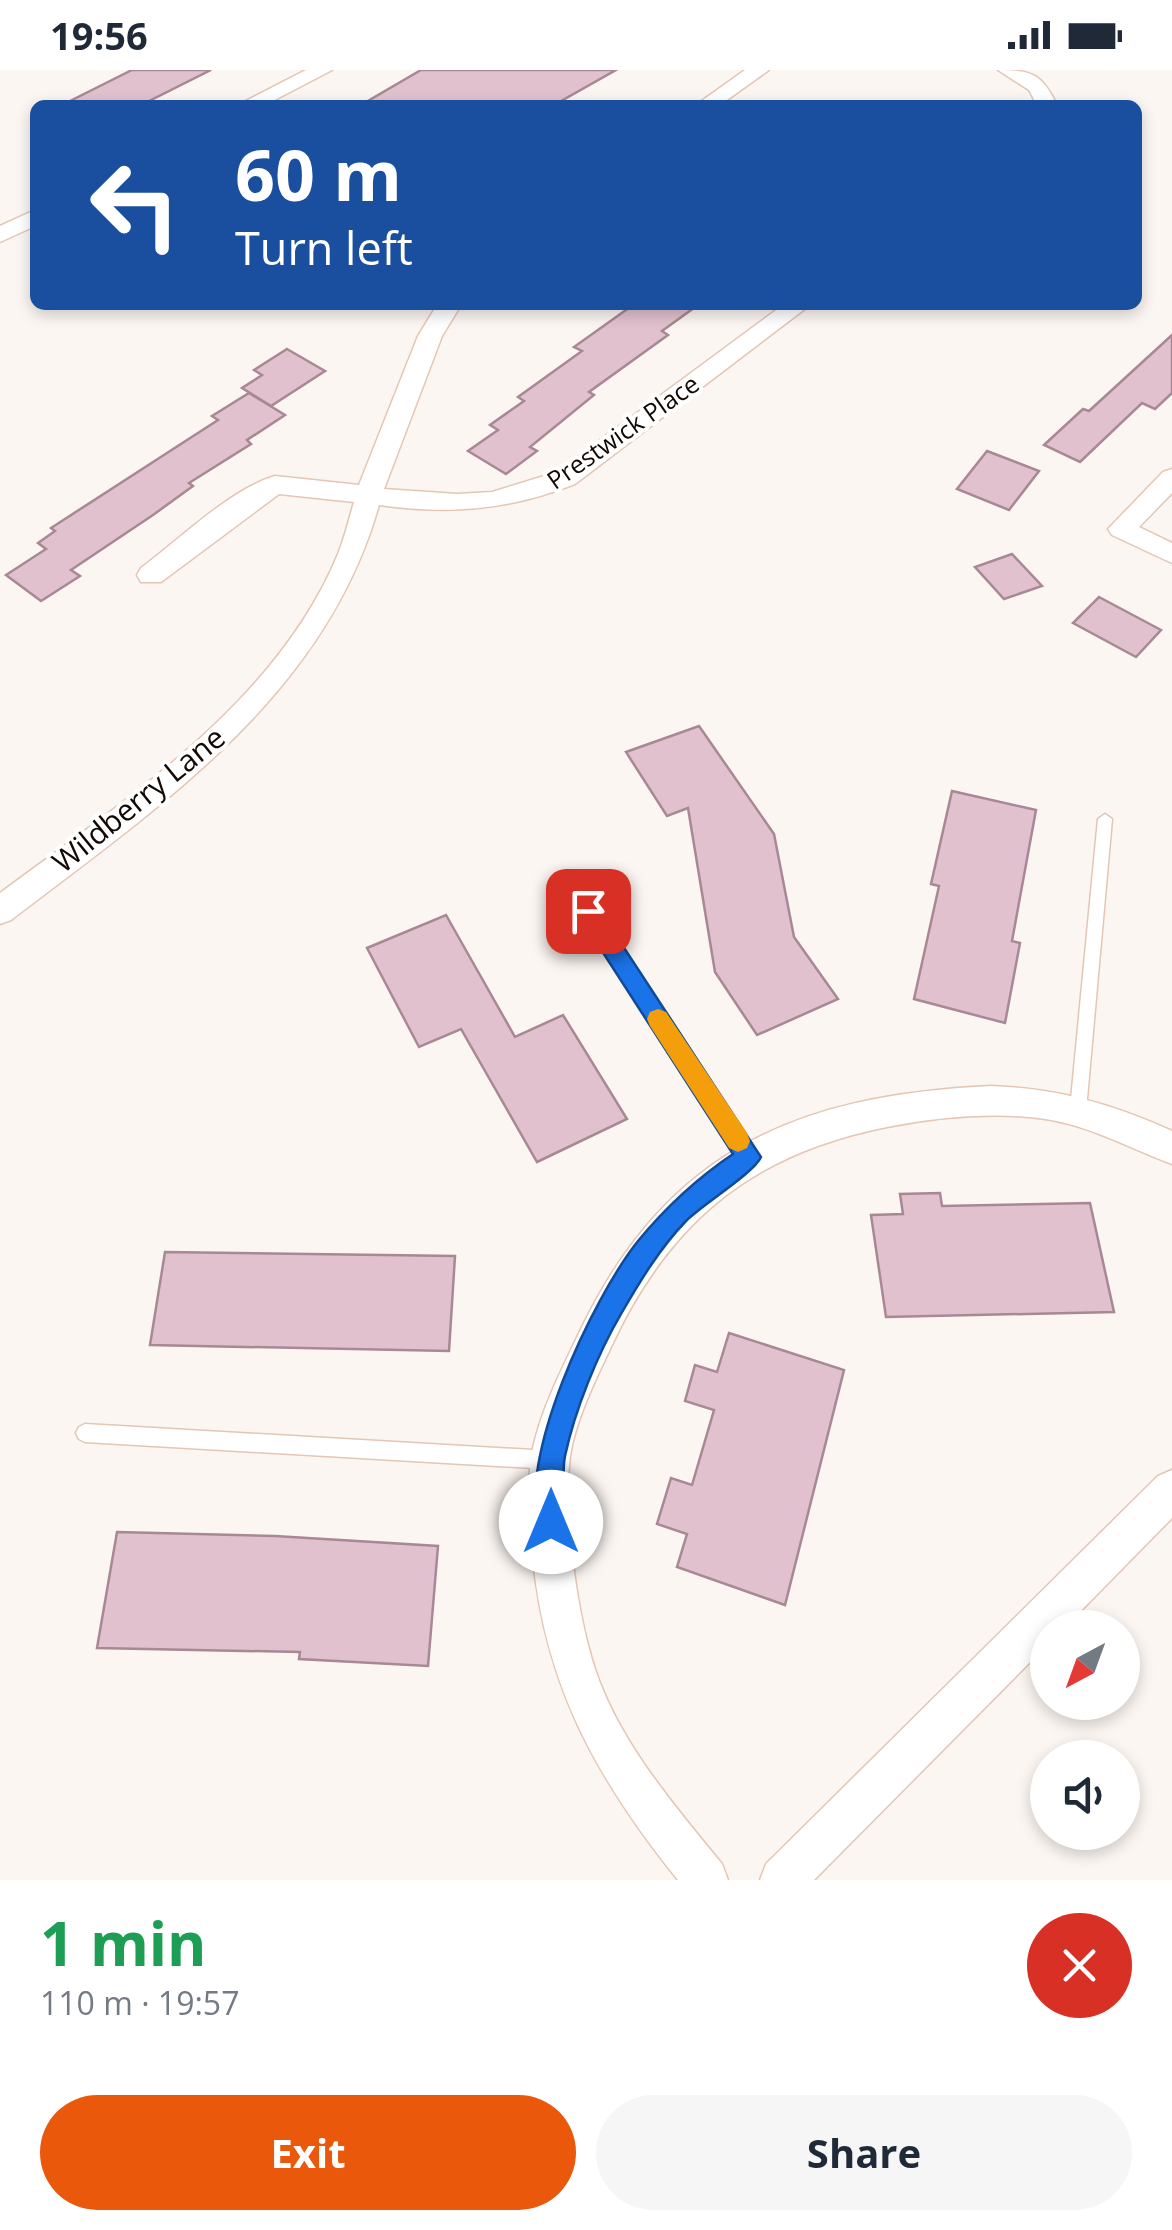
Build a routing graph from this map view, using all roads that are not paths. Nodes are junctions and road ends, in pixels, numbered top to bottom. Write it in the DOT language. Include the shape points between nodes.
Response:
graph roads {
  1 [pos="322,70"];
  2 [pos="759,70"];
  3 [pos="1008,70"];
  4 [pos="259,100"];
  5 [pos="714,100"];
  6 [pos="1045,100"];
  7 [pos="30,219"];
  8 [pos="0,235"];
  9 [pos="445,310"];
  10 [pos="791,310"];
  11 [pos="1172,478"];
  12 [pos="369,494"];
  13 [pos="1172,554"];
  14 [pos="151,574"];
  15 [pos="1104,819"];
  16 [pos="0,911"];
  17 [pos="588,911"];
  18 [pos="1078,1110"];
  19 [pos="1172,1148"];
  20 [pos="749,1157"];
  21 [pos="85,1433"];
  22 [pos="550,1460"];
  23 [pos="1172,1490"];
  24 [pos="706,1880"];
  25 [pos="782,1880"];
  1 -- 4 [label="street"];
  2 -- 5 [label="street"];
  3 -- 6 [label="street" via="1038,86"];
  7 -- 8 [label="street"];
  9 -- 12 [label="street, Wildberry Lane"];
  10 -- 12 [label="street, Prestwick Place" via="566,478 531,495 450,506"];
  11 -- 13 [label="street" via="1121,529"];
  12 -- 14 [label="street, Prestwick Place" via="275,485"];
  12 -- 16 [label="street, Wildberry Lane" via="339,582 274,680 176,778"];
  15 -- 18 [label="lane"];
  17 -- 20 [label="lane"];
  18 -- 19 [label="street"];
  18 -- 20 [label="street" via="1029,1102 921,1107 836,1125"];
  20 -- 22 [label="street" via="677,1213 643,1254 594,1341"];
  21 -- 22 [label="lane"];
  22 -- 24 [label="street" via="551,1553 578,1687 643,1803"];
  23 -- 25 [label="street"];
}
